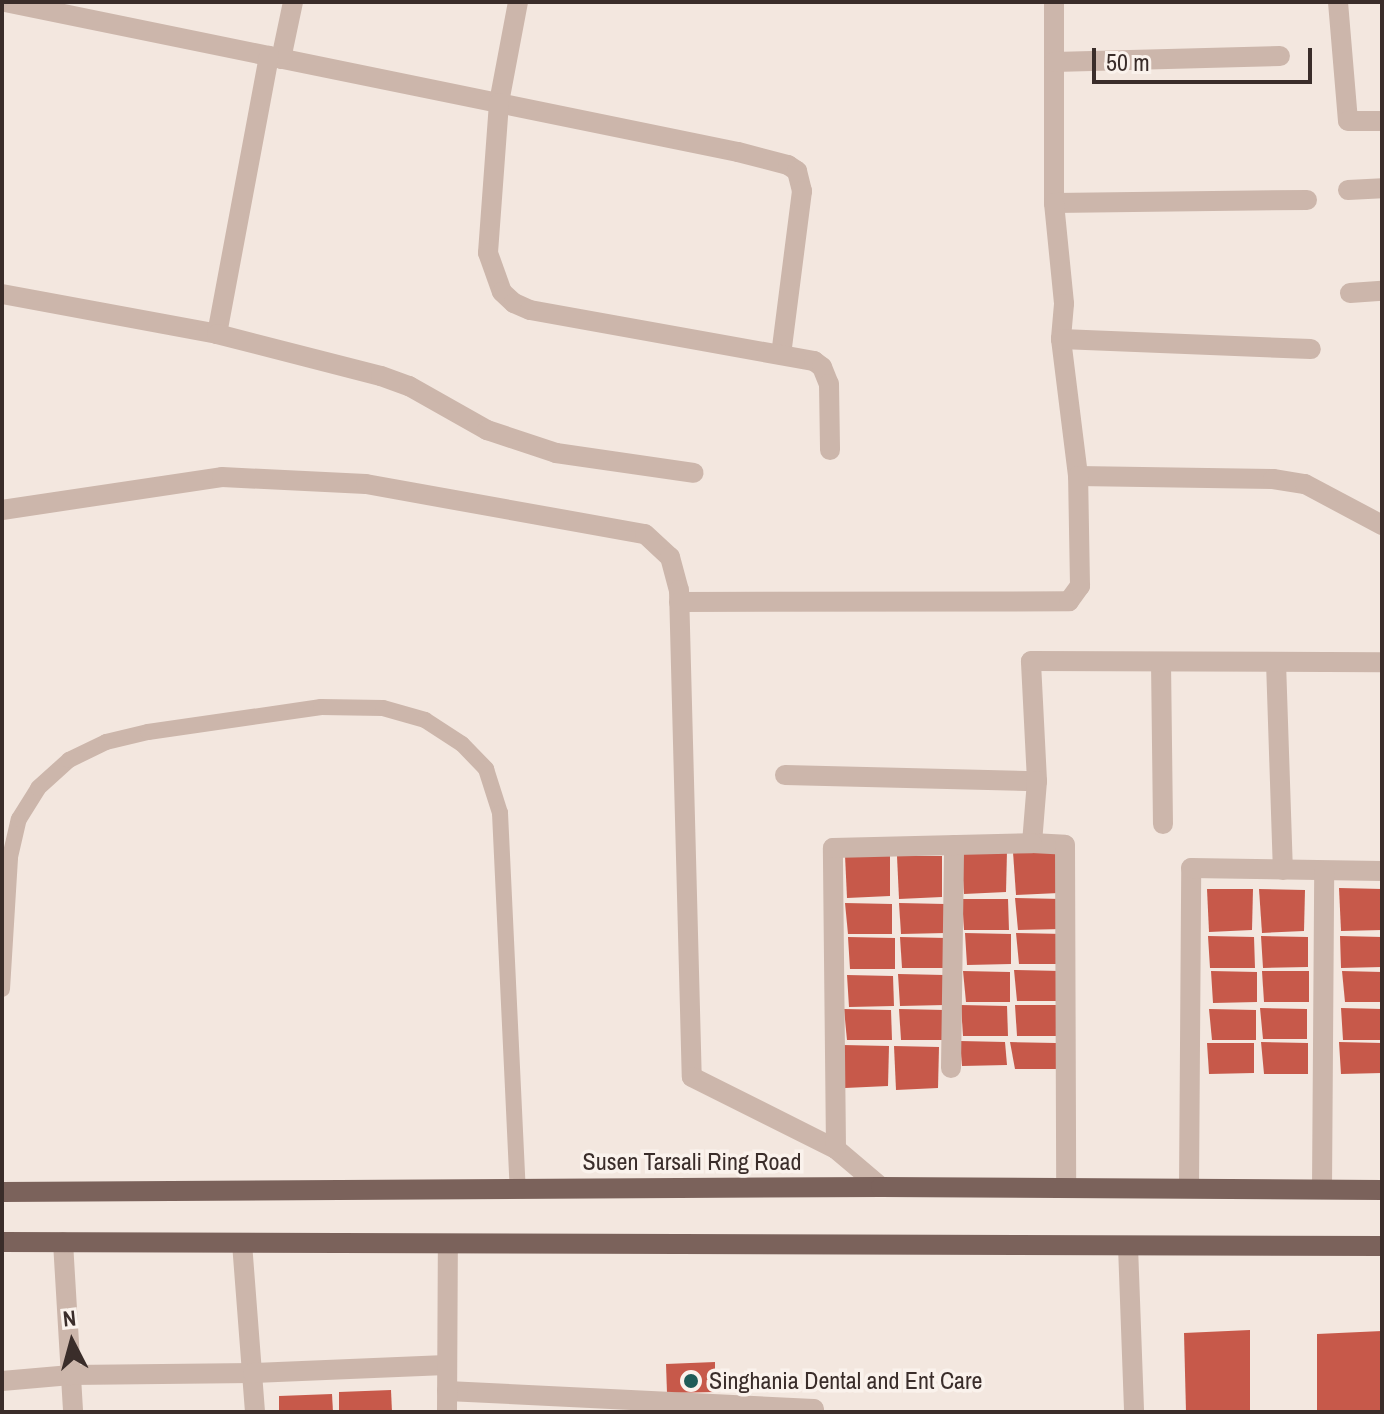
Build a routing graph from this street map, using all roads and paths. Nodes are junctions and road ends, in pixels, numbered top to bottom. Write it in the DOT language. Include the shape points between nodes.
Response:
graph roads {
  1 [pos="5,2"];
  2 [pos="293,2"];
  3 [pos="518,2"];
  4 [pos="1054,2"];
  5 [pos="1338,2"];
  6 [pos="1280,56"];
  7 [pos="275,58"];
  8 [pos="1054,62"];
  9 [pos="499,103"];
  10 [pos="1382,121"];
  11 [pos="1382,188"];
  12 [pos="1348,190"];
  13 [pos="1307,200"];
  14 [pos="1054,203"];
  15 [pos="1382,291"];
  16 [pos="1350,293"];
  17 [pos="2,294"];
  18 [pos="217,334"];
  19 [pos="1061,339"];
  20 [pos="1311,349"];
  21 [pos="781,355"];
  22 [pos="830,450"];
  23 [pos="694,473"];
  24 [pos="1078,476"];
  25 [pos="2,510"];
  26 [pos="1382,525"];
  27 [pos="679,602"];
  28 [pos="1161,662"];
  29 [pos="1276,662"];
  30 [pos="1382,662"];
  31 [pos="785,775"];
  32 [pos="1037,781"];
  33 [pos="1163,824"];
  34 [pos="1032,843"];
  35 [pos="954,845"];
  36 [pos="1283,870"];
  37 [pos="1324,871"];
  38 [pos="1382,871"];
  39 [pos="2,989"];
  40 [pos="951,1068"];
  41 [pos="836,1149"];
  42 [pos="881,1187"];
  43 [pos="1066,1187"];
  44 [pos="1189,1188"];
  45 [pos="518,1189"];
  46 [pos="1322,1189"];
  47 [pos="1382,1190"];
  48 [pos="2,1192"];
  49 [pos="2,1242"];
  50 [pos="63,1242"];
  51 [pos="242,1243"];
  52 [pos="448,1244"];
  53 [pos="1128,1246"];
  54 [pos="1382,1246"];
  55 [pos="446,1365"];
  56 [pos="253,1373"];
  57 [pos="71,1375"];
  58 [pos="2,1381"];
  59 [pos="447,1402"];
  60 [pos="637,1406"];
  61 [pos="73,1412"];
  62 [pos="255,1412"];
  63 [pos="814,1412"];
  64 [pos="1134,1412"];
  1 -- 7 [label="street"];
  2 -- 7 [label="street"];
  3 -- 9 [label="street"];
  4 -- 8 [label="street"];
  5 -- 10 [label="street" via="1348,121"];
  6 -- 8 [label="street"];
  7 -- 9 [label="street"];
  7 -- 18 [label="street"];
  8 -- 14 [label="street"];
  9 -- 21 [label="street" via="488,253 502,292 514,303"];
  9 -- 21 [label="street" via="738,152 797,171 802,191"];
  11 -- 12 [label="street"];
  13 -- 14 [label="street"];
  14 -- 19 [label="street" via="1064,304"];
  15 -- 16 [label="street"];
  17 -- 18 [label="street"];
  18 -- 23 [label="street" via="381,376 487,430 556,453"];
  19 -- 20 [label="street"];
  19 -- 24 [label="street"];
  21 -- 22 [label="street" via="814,361 827,374"];
  24 -- 26 [label="street" via="1305,484"];
  24 -- 27 [label="street" via="1080,586 1069,601"];
  25 -- 27 [label="street" via="222,477 366,484 645,534 670,557"];
  27 -- 41 [label="street" via="692,1077"];
  28 -- 29 [label="street"];
  28 -- 32 [label="street" via="1031,661"];
  28 -- 33 [label="street"];
  29 -- 30 [label="street"];
  29 -- 36 [label="street"];
  31 -- 32 [label="street"];
  32 -- 34 [label="street"];
  34 -- 35 [label="street"];
  34 -- 43 [label="street" via="1065,845"];
  35 -- 40 [label="street"];
  35 -- 41 [label="street" via="833,848"];
  36 -- 37 [label="street"];
  36 -- 44 [label="street" via="1191,868"];
  37 -- 38 [label="street"];
  37 -- 46 [label="street"];
  39 -- 45 [label="lane" via="10,857 19,819 38,788 69,760 106,742 148,732 321,707 383,708 425,720 462,744 486,769 500,813"];
  41 -- 42 [label="street"];
  42 -- 43 [label="main road, Susen Tarsali Ring Road"];
  42 -- 45 [label="main road, Susen Tarsali Ring Road"];
  43 -- 44 [label="main road, Susen Tarsali Ring Road"];
  44 -- 46 [label="main road, Susen Tarsali Ring Road"];
  45 -- 48 [label="main road, Susen Tarsali Ring Road"];
  46 -- 47 [label="main road, Susen Tarsali Ring Road"];
  49 -- 50 [label="main road"];
  50 -- 51 [label="main road"];
  50 -- 57 [label="street"];
  51 -- 52 [label="main road"];
  51 -- 56 [label="street"];
  52 -- 53 [label="main road"];
  52 -- 55 [label="street"];
  53 -- 54 [label="main road"];
  53 -- 64 [label="street"];
  55 -- 56 [label="street"];
  55 -- 59 [label="street"];
  56 -- 57 [label="street"];
  56 -- 62 [label="street"];
  57 -- 58 [label="street"];
  57 -- 61 [label="street"];
  59 -- 60 [label="street"];
  60 -- 63 [label="street"];
}
